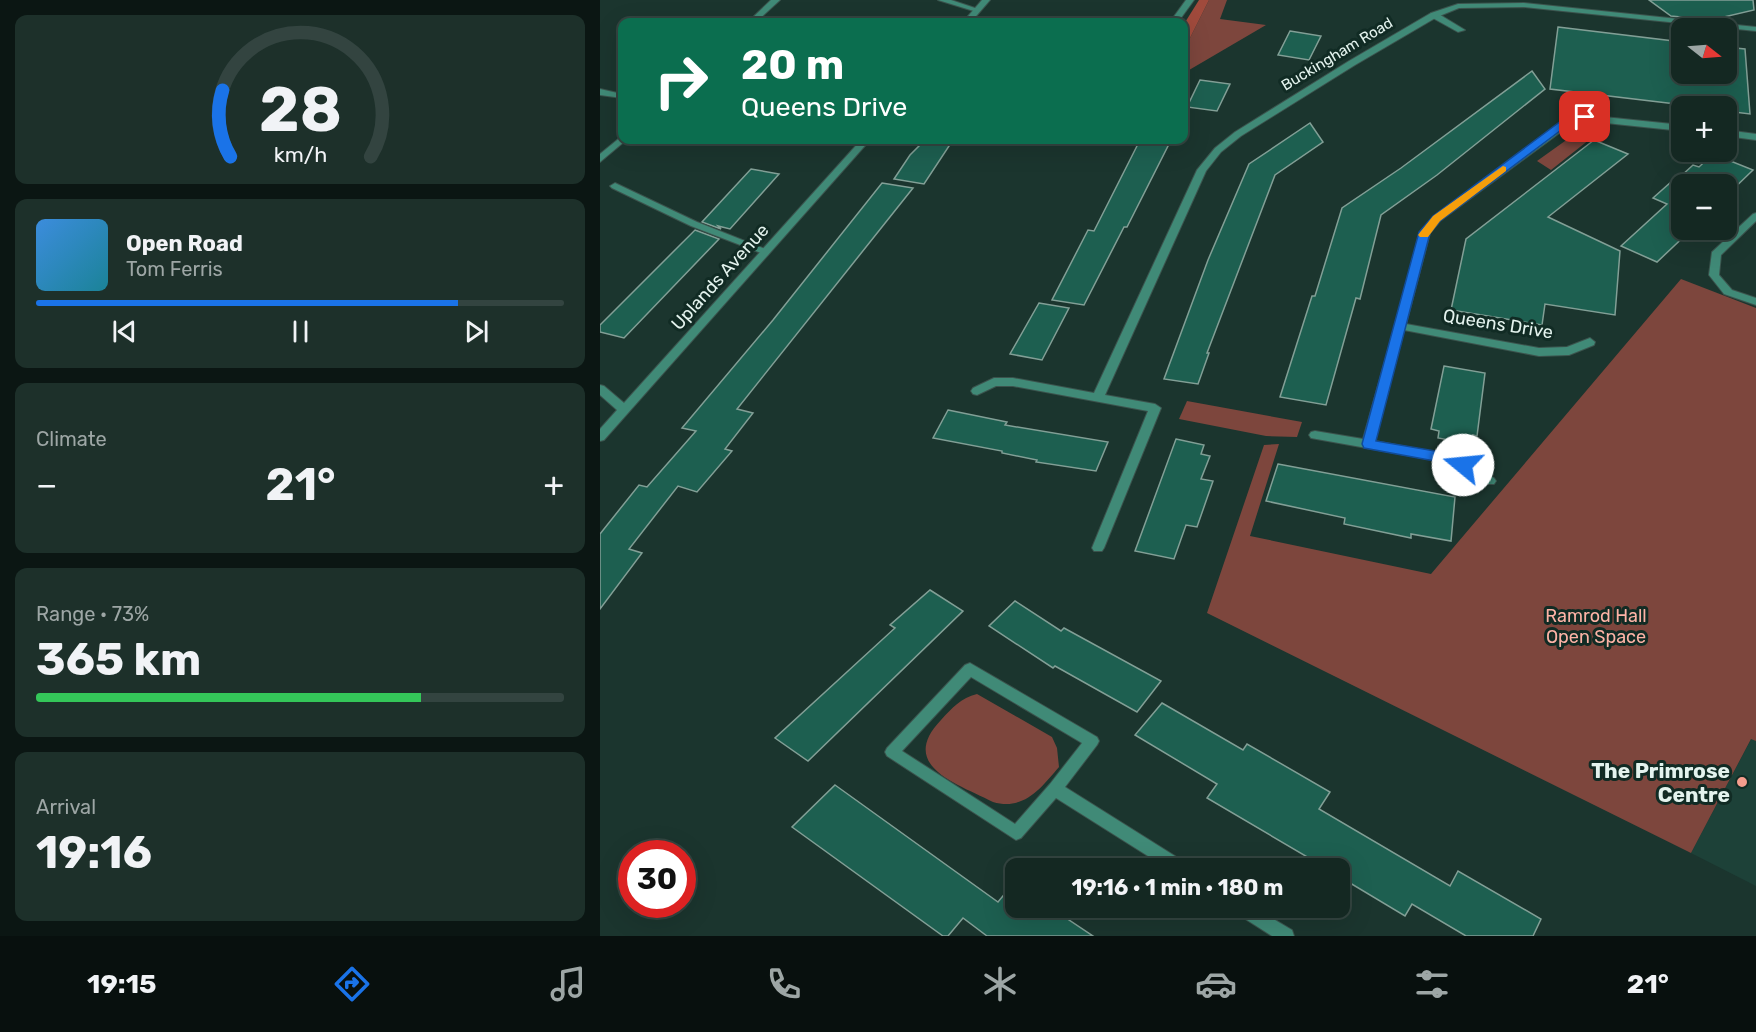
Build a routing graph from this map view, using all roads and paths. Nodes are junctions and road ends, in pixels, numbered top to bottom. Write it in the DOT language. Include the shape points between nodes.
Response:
graph roads {
  1 [pos="776,0"];
  2 [pos="942,0"];
  3 [pos="986,0"];
  4 [pos="1190,0"];
  5 [pos="1455,3"];
  6 [pos="977,10"];
  7 [pos="1434,15"];
  8 [pos="756,18"];
  9 [pos="970,18"];
  10 [pos="1177,18"];
  11 [pos="1756,28"];
  12 [pos="1461,30"];
  13 [pos="600,92"];
  14 [pos="618,95"];
  15 [pos="1671,127"];
  16 [pos="1737,134"];
  17 [pos="1756,137"];
  18 [pos="618,143"];
  19 [pos="861,144"];
  20 [pos="600,159"];
  21 [pos="615,186"];
  22 [pos="1756,216"];
  23 [pos="765,251"];
  24 [pos="1756,303"];
  25 [pos="1399,326"];
  26 [pos="1590,342"];
  27 [pos="600,389"];
  28 [pos="976,391"];
  29 [pos="1098,397"];
  30 [pos="624,410"];
  31 [pos="1315,435"];
  32 [pos="600,437"];
  33 [pos="1368,444"];
  34 [pos="1490,481"];
  35 [pos="1098,548"];
  36 [pos="1055,789"];
  37 [pos="1164,858"];
  38 [pos="1258,918"];
  39 [pos="1287,936"];
  1 -- 8 [label="street"];
  2 -- 6 [label="street"];
  3 -- 6 [label="street"];
  4 -- 10 [label="street"];
  5 -- 7 [label="street, Buckingham Road"];
  5 -- 11 [label="street, Buckingham Road" via="1524,5"];
  6 -- 9 [label="street"];
  7 -- 12 [label="street"];
  7 -- 29 [label="street, Buckingham Road" via="1218,150 1202,170"];
  13 -- 14 [label="street"];
  15 -- 25 [label="street" via="1585,117 1568,120 1425,232"];
  16 -- 17 [label="street"];
  18 -- 20 [label="street"];
  19 -- 23 [label="street, Uplands Avenue"];
  21 -- 23 [label="street" via="694,224"];
  22 -- 24 [label="street" via="1716,254 1714,275 1728,292"];
  23 -- 30 [label="street, Uplands Avenue"];
  25 -- 26 [label="street, Queens Drive" via="1539,352 1569,351"];
  25 -- 33 [label="street"];
  27 -- 30 [label="street"];
  28 -- 29 [label="street" via="994,382 1012,382"];
  29 -- 35 [label="street" via="1155,408"];
  30 -- 32 [label="street, Uplands Avenue"];
  31 -- 33 [label="street"];
  33 -- 34 [label="street" via="1441,457"];
  36 -- 36 [label="street" via="1016,833 892,752 970,669 1092,741"];
  36 -- 37 [label="street"];
  38 -- 39 [label="street"];
}
